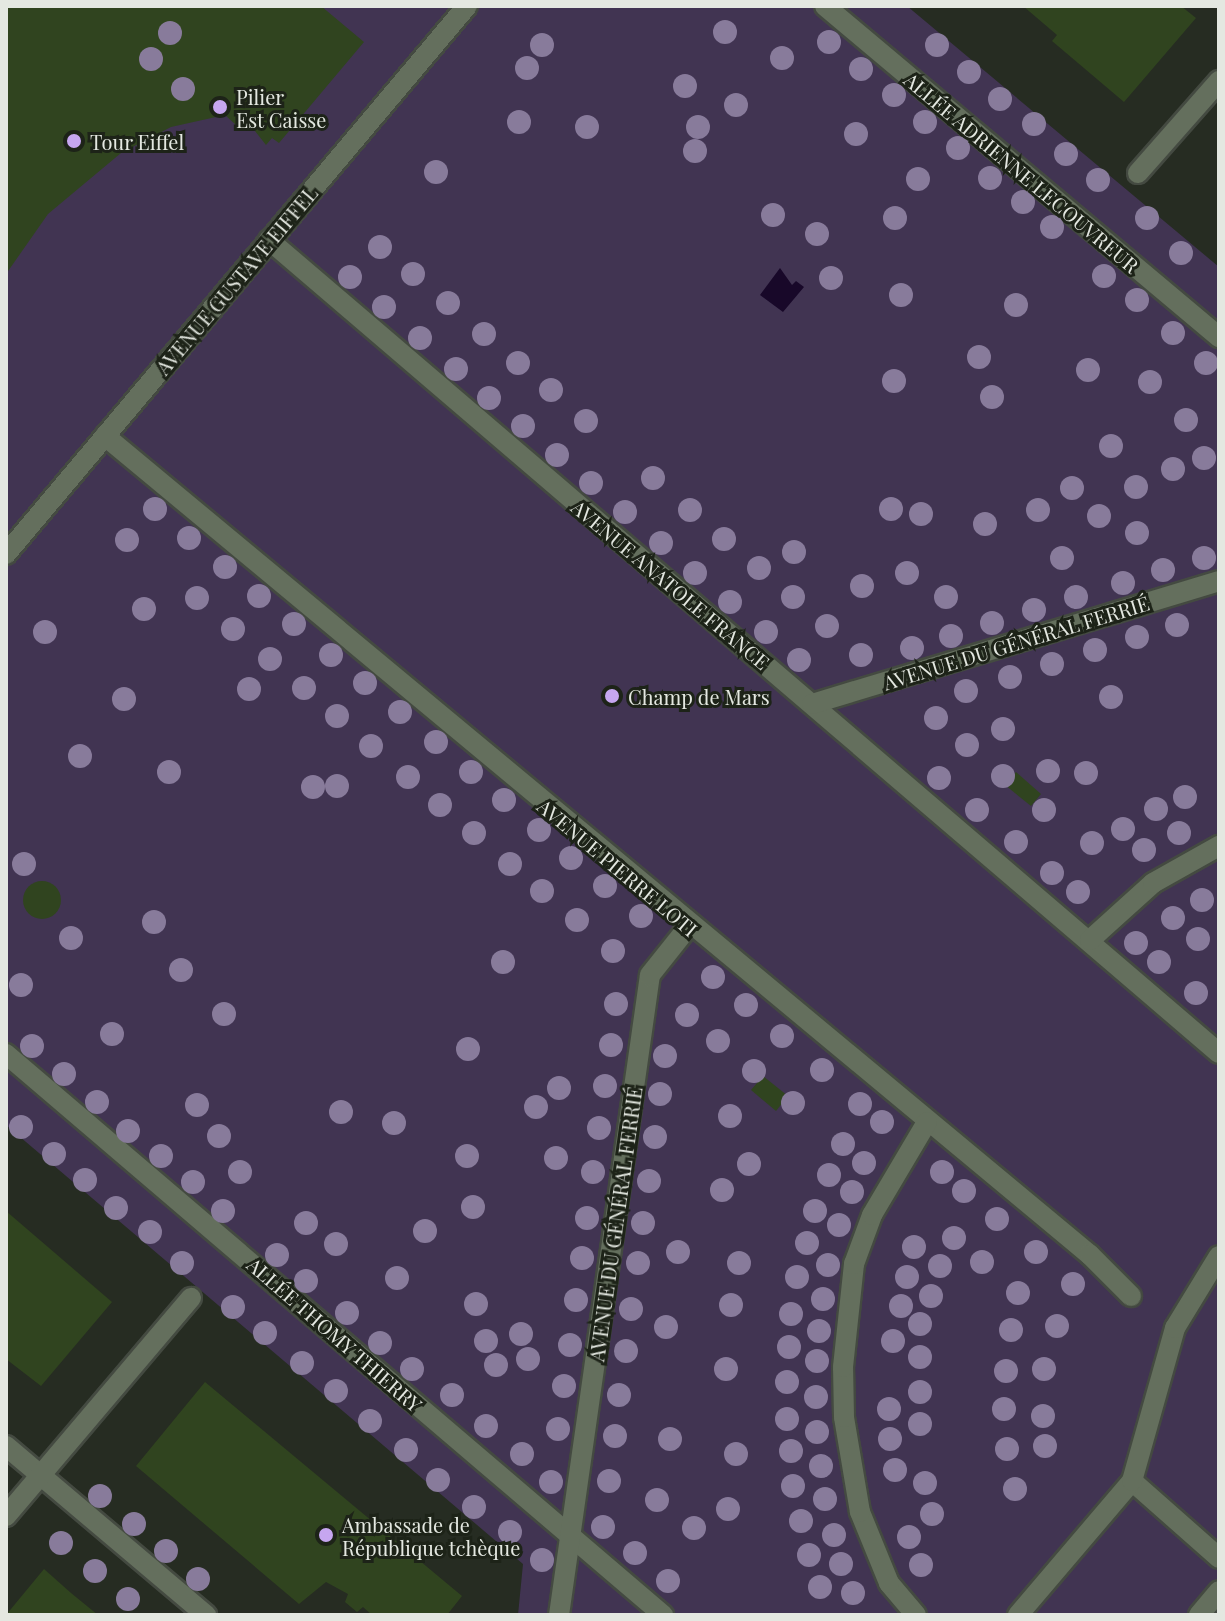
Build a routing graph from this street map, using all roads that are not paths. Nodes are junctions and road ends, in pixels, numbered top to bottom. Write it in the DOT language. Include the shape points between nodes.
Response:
graph roads {
  1 [pos="467,6"];
  2 [pos="825,6"];
  3 [pos="1219,81"];
  4 [pos="1138,173"];
  5 [pos="269,240"];
  6 [pos="1219,337"];
  7 [pos="105,436"];
  8 [pos="6,554"];
  9 [pos="1219,581"];
  10 [pos="812,704"];
  11 [pos="1219,846"];
  12 [pos="689,926"];
  13 [pos="1090,940"];
  14 [pos="1219,1053"];
  15 [pos="6,1054"];
  16 [pos="927,1122"];
  17 [pos="1219,1256"];
  18 [pos="1131,1296"];
  19 [pos="191,1298"];
  20 [pos="6,1446"];
  21 [pos="41,1475"];
  22 [pos="1132,1481"];
  23 [pos="6,1516"];
  24 [pos="571,1536"];
  25 [pos="1219,1558"];
  26 [pos="1219,1591"];
  27 [pos="206,1615"];
  28 [pos="559,1615"];
  29 [pos="663,1615"];
  30 [pos="916,1615"];
  31 [pos="1018,1615"];
  32 [pos="1199,1615"];
  1 -- 5 [label="street, AVENUE GUSTAVE EIFFEL"];
  2 -- 6 [label="street, ALLÉE ADRIENNE LECOUVREUR"];
  3 -- 4 [label="street"];
  5 -- 7 [label="street, AVENUE GUSTAVE EIFFEL"];
  5 -- 10 [label="street, AVENUE ANATOLE FRANCE"];
  7 -- 8 [label="street, AVENUE GUSTAVE EIFFEL"];
  7 -- 12 [label="street, AVENUE PIERRE LOTI"];
  9 -- 10 [label="street, AVENUE DU GÉNÉRAL FERRIÉ"];
  10 -- 13 [label="street, AVENUE ANATOLE FRANCE"];
  11 -- 13 [label="street" via="1153,883"];
  12 -- 16 [label="street, AVENUE PIERRE LOTI"];
  12 -- 24 [label="street, AVENUE DU GÉNÉRAL FERRIÉ" via="650,975"];
  13 -- 14 [label="street, AVENUE ANATOLE FRANCE"];
  15 -- 24 [label="street, ALLÉE THOMY THIERRY"];
  16 -- 18 [label="street, AVENUE PIERRE LOTI" via="1090,1255"];
  16 -- 30 [label="street" via="872,1215 854,1264 843,1367 844,1417 860,1512 889,1583"];
  17 -- 22 [label="street" via="1175,1328"];
  19 -- 21 [label="street"];
  20 -- 21 [label="street"];
  21 -- 23 [label="street"];
  21 -- 27 [label="street"];
  22 -- 25 [label="street"];
  22 -- 31 [label="street"];
  24 -- 28 [label="street, AVENUE DU GÉNÉRAL FERRIÉ"];
  24 -- 29 [label="street, ALLÉE THOMY THIERRY"];
  26 -- 32 [label="street"];
}
